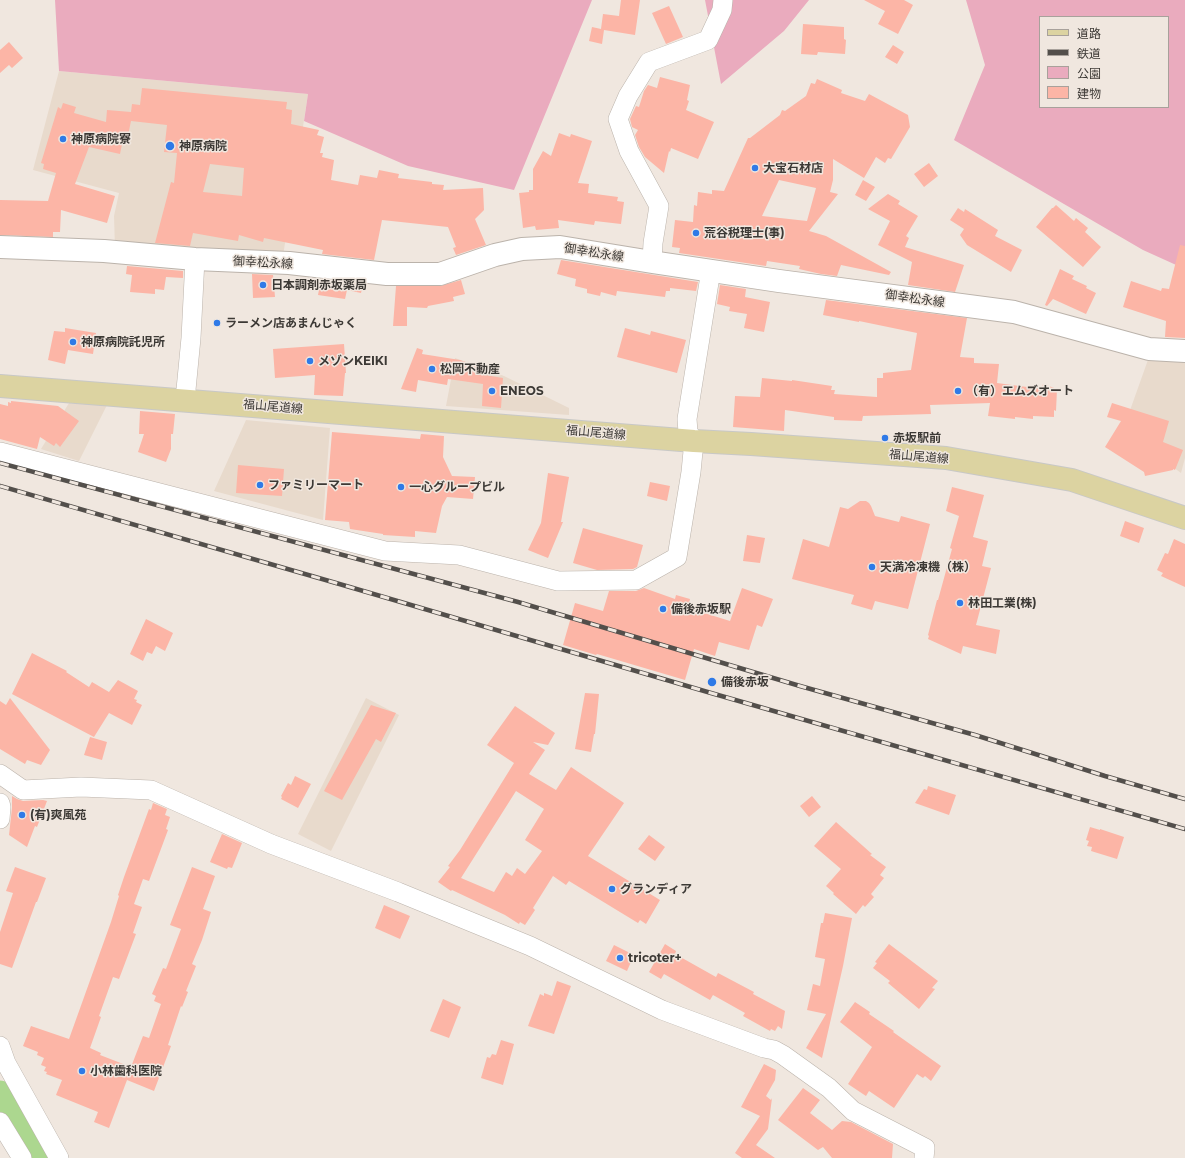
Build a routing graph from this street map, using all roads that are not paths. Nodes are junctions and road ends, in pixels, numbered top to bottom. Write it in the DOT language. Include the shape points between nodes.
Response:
graph roads {
  1 [pos="723,0"];
  2 [pos="0,247"];
  3 [pos="195,259"];
  4 [pos="652,262"];
  5 [pos="711,270"];
  6 [pos="1185,351"];
  7 [pos="0,386"];
  8 [pos="185,400"];
  9 [pos="694,441"];
  10 [pos="0,452"];
  11 [pos="1185,518"];
  12 [pos="0,774"];
  13 [pos="0,803"];
  14 [pos="0,820"];
  15 [pos="0,1046"];
  16 [pos="0,1122"];
  17 [pos="22,1158"];
  18 [pos="59,1158"];
  19 [pos="924,1158"];
  1 -- 4 [label="street" via="722,10 708,40 649,62 628,96 618,119 629,151 659,206"];
  2 -- 3 [label="main road, 御幸松永線" via="104,251"];
  3 -- 4 [label="main road, 御幸松永線" via="289,263 388,274 440,274 494,255 522,249 560,247"];
  3 -- 8 [label="street" via="192,338"];
  4 -- 5 [label="main road, 御幸松永線"];
  5 -- 6 [label="main road, 御幸松永線" via="1014,312 1149,349"];
  5 -- 9 [label="street" via="687,419 688,432"];
  7 -- 8 [label="main road, 福山尾道線"];
  8 -- 9 [label="main road, 福山尾道線"];
  9 -- 10 [label="street" via="677,557 636,580 558,581 459,555 385,551"];
  9 -- 11 [label="main road, 福山尾道線" via="946,458 1072,480"];
  12 -- 19 [label="street" via="23,790 81,787 151,790 271,844 530,946 662,1010 774,1050 829,1088 853,1111 925,1148"];
  13 -- 14 [label="street"];
  15 -- 18 [label="street" via="6,1063"];
  16 -- 17 [label="street"];
}
